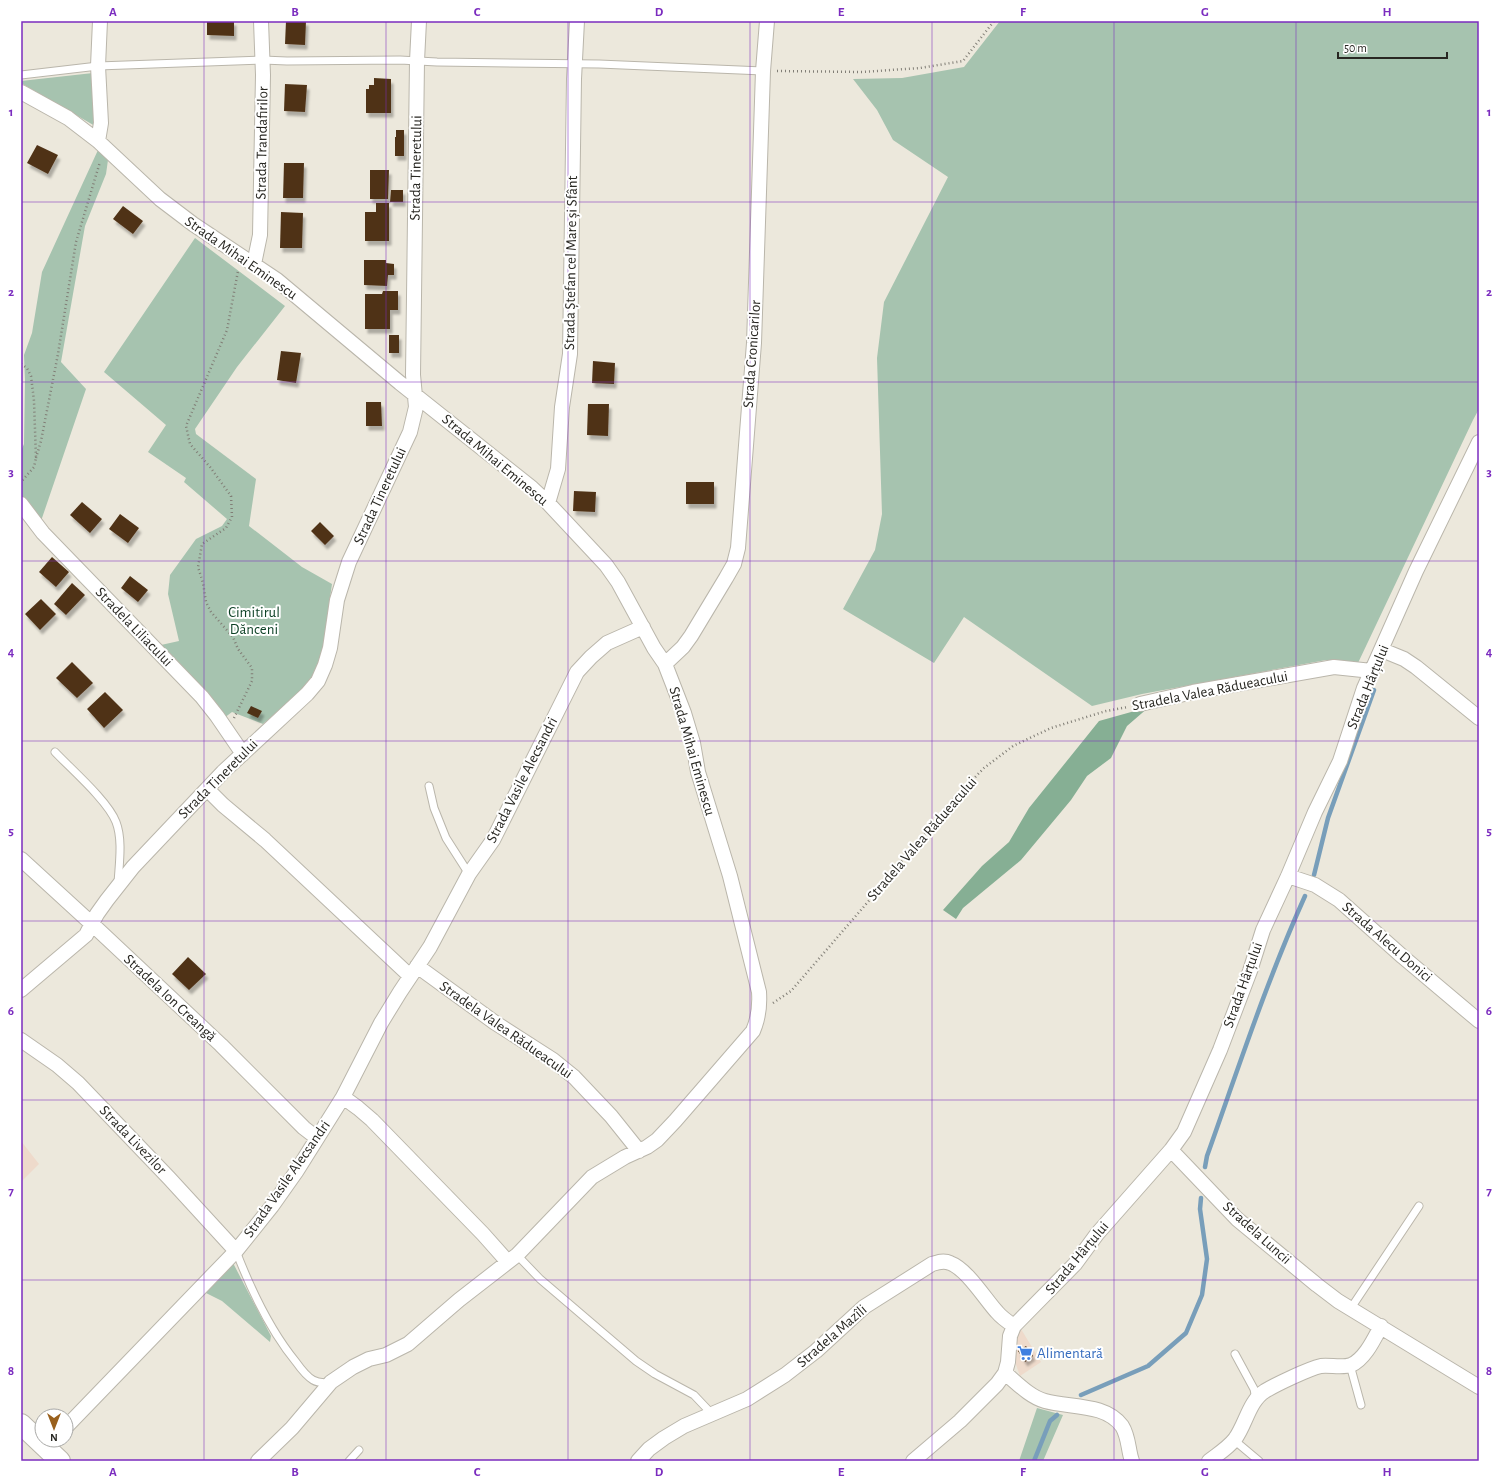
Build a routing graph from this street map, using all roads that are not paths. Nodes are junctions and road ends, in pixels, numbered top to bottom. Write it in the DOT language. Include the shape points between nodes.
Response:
graph roads {
  1 [pos="100,21"];
  2 [pos="262,21"];
  3 [pos="420,21"];
  4 [pos="576,21"];
  5 [pos="767,21"];
  6 [pos="263,60"];
  7 [pos="417,61"];
  8 [pos="575,64"];
  9 [pos="98,66"];
  10 [pos="763,71"];
  11 [pos="21,75"];
  12 [pos="21,92"];
  13 [pos="101,144"];
  14 [pos="249,260"];
  15 [pos="416,396"];
  16 [pos="1479,442"];
  17 [pos="548,503"];
  18 [pos="21,504"];
  19 [pos="643,627"];
  20 [pos="1382,650"];
  21 [pos="665,664"];
  22 [pos="1372,671"];
  23 [pos="1140,704"];
  24 [pos="1479,718"];
  25 [pos="55,752"];
  26 [pos="243,754"];
  27 [pos="429,786"];
  28 [pos="207,789"];
  29 [pos="21,859"];
  30 [pos="468,874"];
  31 [pos="1288,876"];
  32 [pos="118,886"];
  33 [pos="92,924"];
  34 [pos="414,971"];
  35 [pos="21,990"];
  36 [pos="1479,1021"];
  37 [pos="21,1040"];
  38 [pos="343,1097"];
  39 [pos="317,1138"];
  40 [pos="1171,1150"];
  41 [pos="639,1151"];
  42 [pos="1419,1206"];
  43 [pos="236,1251"];
  44 [pos="512,1258"];
  45 [pos="1351,1308"];
  46 [pos="1014,1326"];
  47 [pos="1381,1326"];
  48 [pos="1235,1354"];
  49 [pos="1350,1365"];
  50 [pos="1005,1373"];
  51 [pos="331,1382"];
  52 [pos="1479,1387"];
  53 [pos="1256,1399"];
  54 [pos="1361,1405"];
  55 [pos="712,1414"];
  56 [pos="74,1419"];
  57 [pos="21,1424"];
  58 [pos="1234,1440"];
  59 [pos="53,1450"];
  60 [pos="359,1450"];
  61 [pos="258,1461"];
  62 [pos="349,1461"];
  63 [pos="638,1461"];
  64 [pos="913,1461"];
  65 [pos="1132,1461"];
  66 [pos="1209,1461"];
  67 [pos="1259,1461"];
  1 -- 9 [label="street"];
  2 -- 6 [label="street, Strada Trandafirilor"];
  3 -- 7 [label="street, Strada Tineretului"];
  4 -- 8 [label="street, Strada Ștefan cel Mare și Sfânt"];
  5 -- 10 [label="street, Strada Cronicarilor"];
  6 -- 7 [label="lane"];
  6 -- 9 [label="lane"];
  6 -- 14 [label="street, Strada Trandafirilor" via="260,235"];
  7 -- 8 [label="lane"];
  7 -- 15 [label="street, Strada Tineretului" via="413,375"];
  8 -- 10 [label="lane"];
  8 -- 17 [label="street, Strada Ștefan cel Mare și Sfânt" via="570,354 562,407 558,469"];
  9 -- 11 [label="lane"];
  9 -- 13 [label="street"];
  10 -- 21 [label="street, Strada Cronicarilor" via="754,343 738,548 734,564 691,636"];
  12 -- 13 [label="street, Strada Mihai Eminescu" via="68,118"];
  13 -- 14 [label="street, Strada Mihai Eminescu" via="160,199"];
  14 -- 15 [label="street, Strada Mihai Eminescu" via="277,280"];
  15 -- 17 [label="street, Strada Mihai Eminescu"];
  15 -- 26 [label="street, Strada Tineretului" via="410,432 349,562 338,600 330,648 318,680 307,694"];
  16 -- 20 [label="street, Strada Hârțului" via="1416,571"];
  17 -- 19 [label="street, Strada Mihai Eminescu" via="606,565"];
  18 -- 26 [label="street, Stradela Liliacului" via="43,533 202,697"];
  19 -- 21 [label="street, Strada Mihai Eminescu"];
  19 -- 30 [label="street, Strada Vasile Alecsandri" via="607,643 577,672 505,818 493,840"];
  20 -- 22 [label="street, Strada Hârțului"];
  20 -- 24 [label="street" via="1404,658"];
  21 -- 41 [label="street, Strada Mihai Eminescu" via="693,743 698,772 730,876 759,992 760,1006 758,1019 749,1035 657,1140"];
  22 -- 23 [label="street, Stradela Valea Rădueacului" via="1334,668 1193,692"];
  22 -- 31 [label="street, Strada Hârțului" via="1340,761 1314,812"];
  25 -- 32 [label="lane" via="109,810 116,822 119,843"];
  26 -- 28 [label="street, Strada Tineretului"];
  27 -- 30 [label="lane" via="434,808 446,838"];
  28 -- 32 [label="street, Strada Tineretului"];
  28 -- 34 [label="street"];
  29 -- 33 [label="street, Stradela Ion Creangă"];
  30 -- 34 [label="street, Strada Vasile Alecsandri" via="430,947"];
  31 -- 36 [label="street, Strada Alecu Donici" via="1315,885 1339,900 1403,958"];
  31 -- 40 [label="street, Strada Hârțului" via="1263,930 1250,971 1208,1078 1184,1132"];
  32 -- 33 [label="street, Strada Tineretului"];
  33 -- 35 [label="street, Strada Tineretului" via="86,935"];
  33 -- 39 [label="street, Stradela Ion Creangă"];
  34 -- 38 [label="street, Strada Vasile Alecsandri" via="381,1023"];
  34 -- 41 [label="street, Stradela Valea Rădueacului" via="553,1060 574,1077 611,1116"];
  37 -- 43 [label="street, Strada Livezilor" via="78,1083"];
  38 -- 39 [label="street, Strada Vasile Alecsandri"];
  38 -- 44 [label="street" via="372,1120 483,1234"];
  39 -- 43 [label="street, Strada Vasile Alecsandri" via="272,1206"];
  40 -- 45 [label="street, Stradela Luncii" via="1237,1219 1317,1285"];
  40 -- 46 [label="street, Strada Hârțului" via="1097,1234 1075,1264"];
  41 -- 44 [label="street" via="592,1177"];
  42 -- 45 [label="lane"];
  43 -- 51 [label="lane" via="254,1295 288,1353 314,1381"];
  43 -- 56 [label="street, Strada Vasile Alecsandri"];
  44 -- 51 [label="street" via="408,1344 386,1355 369,1359"];
  44 -- 55 [label="lane" via="636,1361 694,1395"];
  45 -- 47 [label="street, Stradela Luncii"];
  46 -- 50 [label="street" via="1010,1336"];
  46 -- 55 [label="street, Stradela Mazîli" via="998,1314 971,1280 957,1267 950,1262 932,1264 864,1307 816,1351 785,1375 747,1399"];
  47 -- 49 [label="street" via="1364,1354"];
  47 -- 52 [label="street, Stradela Luncii"];
  48 -- 53 [label="lane" via="1254,1389"];
  49 -- 53 [label="street" via="1320,1366 1265,1391"];
  49 -- 54 [label="lane"];
  50 -- 64 [label="street" via="987,1396"];
  50 -- 65 [label="street" via="1034,1396 1045,1401 1104,1413 1115,1419 1127,1437"];
  51 -- 61 [label="street" via="292,1428"];
  53 -- 58 [label="street"];
  55 -- 63 [label="street, Stradela Mazîli" via="664,1438"];
  57 -- 59 [label="main road"];
  58 -- 66 [label="street"];
  58 -- 67 [label="lane"];
  60 -- 62 [label="lane"];
}
